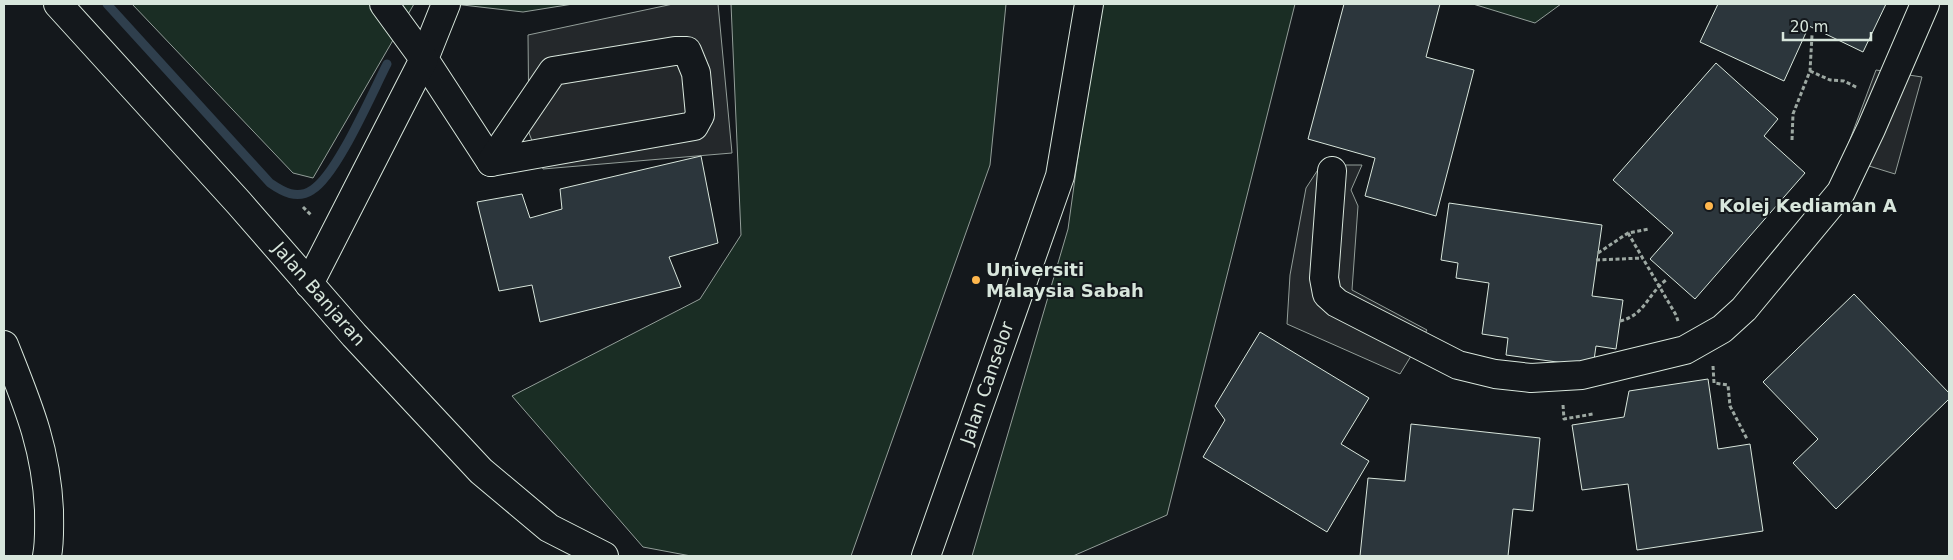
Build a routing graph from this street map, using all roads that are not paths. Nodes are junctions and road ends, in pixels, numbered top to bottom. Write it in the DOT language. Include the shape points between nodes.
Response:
graph roads {
  1 [pos="58,4"];
  2 [pos="384,4"];
  3 [pos="446,4"];
  4 [pos="1089,4"];
  5 [pos="1925,4"];
  6 [pos="424,59"];
  7 [pos="491,162"];
  8 [pos="1332,171"];
  9 [pos="309,284"];
  10 [pos="4,344"];
  11 [pos="47,556"];
  12 [pos="604,556"];
  13 [pos="926,556"];
  1 -- 9 [label="street, Jalan Banjaran"];
  2 -- 6 [label="street"];
  3 -- 6 [label="street"];
  4 -- 13 [label="street, Jalan Canselor" via="1060,176"];
  5 -- 8 [label="street" via="1841,192 1744,309 1722,329 1685,350 1582,375 1531,378 1458,365 1374,323 1336,303 1327,294 1324,278"];
  6 -- 7 [label="street"];
  6 -- 9 [label="street"];
  7 -- 7 [label="street" via="553,71 675,51 687,52 696,73 700,115 694,126"];
  9 -- 12 [label="street, Jalan Banjaran" via="481,471 550,528"];
  10 -- 11 [label="street" via="34,419 47,478 50,543"];
}
